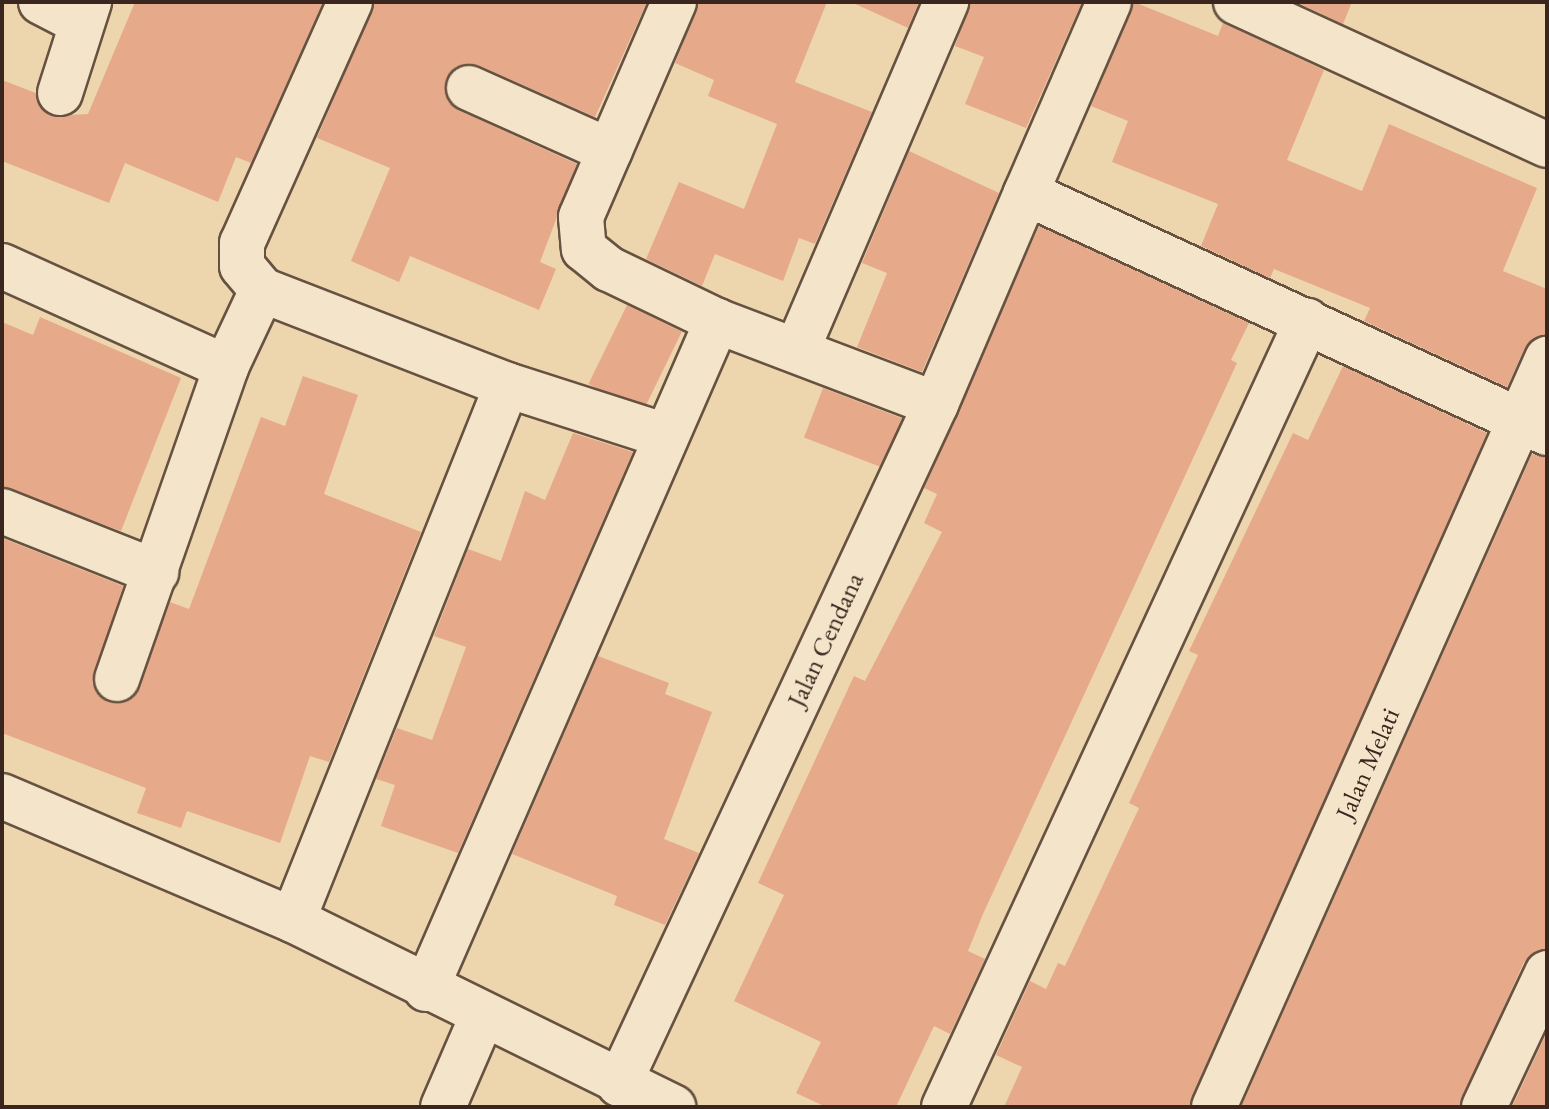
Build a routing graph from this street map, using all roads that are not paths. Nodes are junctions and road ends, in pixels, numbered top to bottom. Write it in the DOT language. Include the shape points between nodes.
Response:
graph roads {
  1 [pos="41,2"];
  2 [pos="350,2"];
  3 [pos="674,2"];
  4 [pos="946,2"];
  5 [pos="1109,2"];
  6 [pos="1236,2"];
  7 [pos="84,12"];
  8 [pos="469,88"];
  9 [pos="60,93"];
  10 [pos="1547,145"];
  11 [pos="610,151"];
  12 [pos="1026,193"];
  13 [pos="2,266"];
  14 [pos="262,290"];
  15 [pos="717,321"];
  16 [pos="1307,321"];
  17 [pos="797,350"];
  18 [pos="1547,359"];
  19 [pos="226,367"];
  20 [pos="507,385"];
  21 [pos="936,404"];
  22 [pos="1534,427"];
  23 [pos="666,436"];
  24 [pos="2,511"];
  25 [pos="156,572"];
  26 [pos="117,679"];
  27 [pos="2,796"];
  28 [pos="293,920"];
  29 [pos="1547,973"];
  30 [pos="426,989"];
  31 [pos="482,1017"];
  32 [pos="619,1084"];
  33 [pos="443,1107"];
  34 [pos="673,1107"];
  35 [pos="944,1107"];
  36 [pos="1214,1107"];
  37 [pos="1484,1107"];
  1 -- 7 [label="street"];
  2 -- 14 [label="street" via="242,243 242,266"];
  3 -- 11 [label="street"];
  4 -- 17 [label="street"];
  5 -- 12 [label="street, Jalan Cendana"];
  6 -- 10 [label="street"];
  7 -- 9 [label="street"];
  8 -- 11 [label="street"];
  11 -- 15 [label="street" via="581,217 584,249 609,269"];
  12 -- 16 [label="street"];
  12 -- 21 [label="street, Jalan Cendana"];
  13 -- 19 [label="street"];
  14 -- 19 [label="street"];
  14 -- 20 [label="street"];
  15 -- 17 [label="street"];
  15 -- 23 [label="street"];
  16 -- 22 [label="street"];
  16 -- 35 [label="street"];
  17 -- 21 [label="street"];
  18 -- 22 [label="street, Jalan Melati"];
  19 -- 25 [label="street"];
  20 -- 23 [label="street"];
  20 -- 28 [label="street"];
  21 -- 32 [label="street, Jalan Cendana"];
  22 -- 36 [label="street, Jalan Melati"];
  23 -- 30 [label="street"];
  24 -- 25 [label="street"];
  25 -- 26 [label="street"];
  27 -- 28 [label="street"];
  28 -- 30 [label="street"];
  29 -- 37 [label="street"];
  30 -- 31 [label="street"];
  31 -- 32 [label="street"];
  31 -- 33 [label="street"];
  32 -- 34 [label="street"];
}
